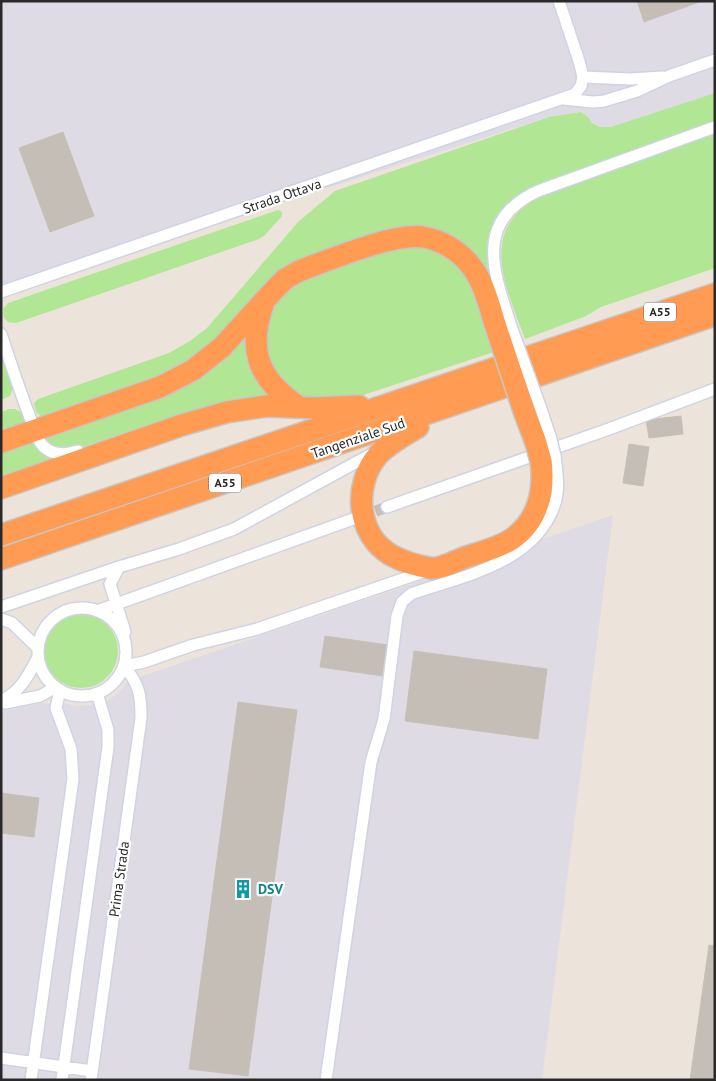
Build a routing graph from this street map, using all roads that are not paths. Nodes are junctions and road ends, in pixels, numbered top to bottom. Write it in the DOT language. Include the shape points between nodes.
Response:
graph roads {
  1 [pos="559,1"];
  2 [pos="715,60"];
  3 [pos="668,76"];
  4 [pos="582,82"];
  5 [pos="563,99"];
  6 [pos="715,127"];
  7 [pos="1,292"];
  8 [pos="715,294"];
  9 [pos="265,301"];
  10 [pos="715,316"];
  11 [pos="1,334"];
  12 [pos="506,334"];
  13 [pos="715,389"];
  14 [pos="387,405"];
  15 [pos="299,407"];
  16 [pos="449,407"];
  17 [pos="182,425"];
  18 [pos="35,430"];
  19 [pos="1,442"];
  20 [pos="390,444"];
  21 [pos="546,450"];
  22 [pos="1,488"];
  23 [pos="387,507"];
  24 [pos="356,518"];
  25 [pos="1,535"];
  26 [pos="1,560"];
  27 [pos="119,567"];
  28 [pos="433,569"];
  29 [pos="117,604"];
  30 [pos="1,607"];
  31 [pos="97,611"];
  32 [pos="1,619"];
  33 [pos="38,653"];
  34 [pos="127,661"];
  35 [pos="58,689"];
  36 [pos="97,693"];
  37 [pos="1,702"];
  38 [pos="1,1058"];
  39 [pos="33,1062"];
  40 [pos="63,1067"];
  41 [pos="91,1075"];
  42 [pos="30,1080"];
  43 [pos="62,1080"];
  44 [pos="326,1080"];
  1 -- 4 [label="street" via="579,61"];
  2 -- 3 [label="street, Strada Ottava"];
  3 -- 4 [label="street, Strada Ottava"];
  3 -- 5 [label="street, Strada Ottava" via="637,91 604,101"];
  4 -- 5 [label="street, Strada Ottava" via="575,94"];
  5 -- 7 [label="street, Strada Ottava"];
  6 -- 12 [label="street" via="538,191 516,203 497,231 493,255"];
  8 -- 14 [label="highway, Tangenziale Sud / A55"];
  9 -- 12 [label="highway" via="285,279 299,271 396,238 422,237 453,249 471,266"];
  9 -- 15 [label="highway" via="255,339 260,364 281,395"];
  9 -- 18 [label="highway" via="222,347 194,370 160,387"];
  10 -- 16 [label="highway, Tangenziale Sud / A55"];
  11 -- 18 [label="street"];
  12 -- 21 [label="highway, bridge"];
  13 -- 23 [label="street"];
  14 -- 15 [label="highway"];
  14 -- 25 [label="highway, Tangenziale Sud / A55"];
  15 -- 17 [label="highway" via="248,408"];
  16 -- 20 [label="highway"];
  16 -- 26 [label="highway, Tangenziale Sud / A55"];
  17 -- 18 [label="street" via="140,430 66,455 42,446"];
  17 -- 22 [label="highway"];
  18 -- 19 [label="highway"];
  20 -- 27 [label="street" via="234,529"];
  20 -- 28 [label="highway" via="369,467 363,483 363,518 377,542 391,555"];
  21 -- 28 [label="highway" via="541,494 535,512 522,530 501,545"];
  21 -- 44 [label="street" via="558,482 554,506 531,541 514,556 494,565 411,594 402,602 397,616 384,719 371,762"];
  24 -- 29 [label="street"];
  27 -- 29 [label="street" via="110,584"];
  27 -- 30 [label="street"];
  28 -- 34 [label="street" via="257,629 193,645 144,662"];
  29 -- 31 [label="street"];
  29 -- 34 [label="street" via="125,631"];
  31 -- 33 [label="street" via="71,609 58,615 41,635"];
  31 -- 34 [label="street" via="116,624 124,638"];
  32 -- 33 [label="street" via="12,623"];
  33 -- 35 [label="street" via="44,674"];
  33 -- 37 [label="street" via="27,678 13,695"];
  34 -- 36 [label="street" via="114,682"];
  34 -- 41 [label="street, Prima Strada" via="136,679 141,718"];
  35 -- 36 [label="street" via="78,696"];
  35 -- 37 [label="street" via="40,696"];
  35 -- 39 [label="street" via="56,708 71,749 73,779"];
  36 -- 40 [label="street" via="108,730 108,748"];
  38 -- 39 [label="street"];
  39 -- 40 [label="street"];
  39 -- 42 [label="street"];
  40 -- 41 [label="street"];
  40 -- 43 [label="street"];
}
